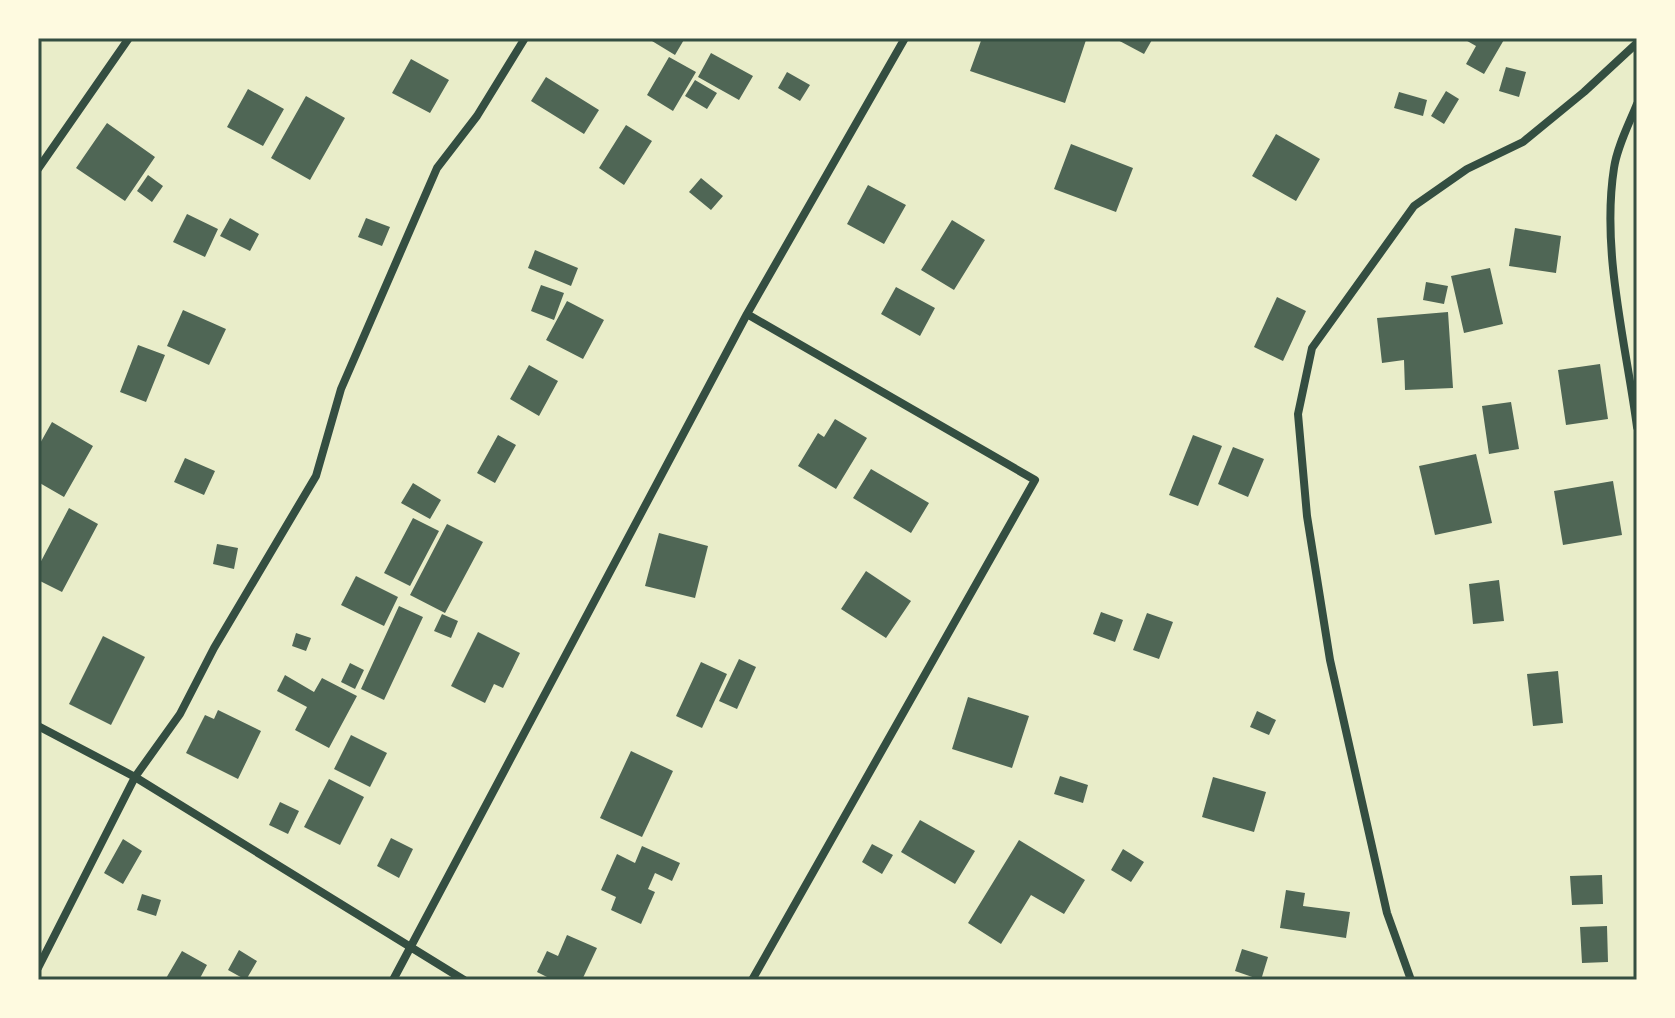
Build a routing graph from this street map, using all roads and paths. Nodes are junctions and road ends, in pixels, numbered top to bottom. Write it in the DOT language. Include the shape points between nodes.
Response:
graph roads {
  1 [pos="129,38"];
  2 [pos="525,38"];
  3 [pos="905,38"];
  4 [pos="1637,43"];
  5 [pos="1637,104"];
  6 [pos="38,169"];
  7 [pos="747,314"];
  8 [pos="1637,427"];
  9 [pos="38,726"];
  10 [pos="135,777"];
  11 [pos="410,948"];
  12 [pos="38,968"];
  13 [pos="393,980"];
  14 [pos="464,980"];
  15 [pos="752,980"];
  16 [pos="1411,980"];
  1 -- 6 [label="street"];
  2 -- 10 [label="street" via="437,168 341,389 316,476 180,714"];
  3 -- 7 [label="street"];
  4 -- 16 [label="street" via="1523,142 1467,169 1414,206 1312,348 1298,414 1309,530 1330,660 1384,898"];
  5 -- 8 [label="street" via="1614,165 1611,205 1619,313"];
  7 -- 11 [label="street"];
  7 -- 15 [label="street" via="1035,480"];
  9 -- 10 [label="street"];
  10 -- 11 [label="street"];
  10 -- 12 [label="street"];
  11 -- 13 [label="street"];
  11 -- 14 [label="street"];
}
